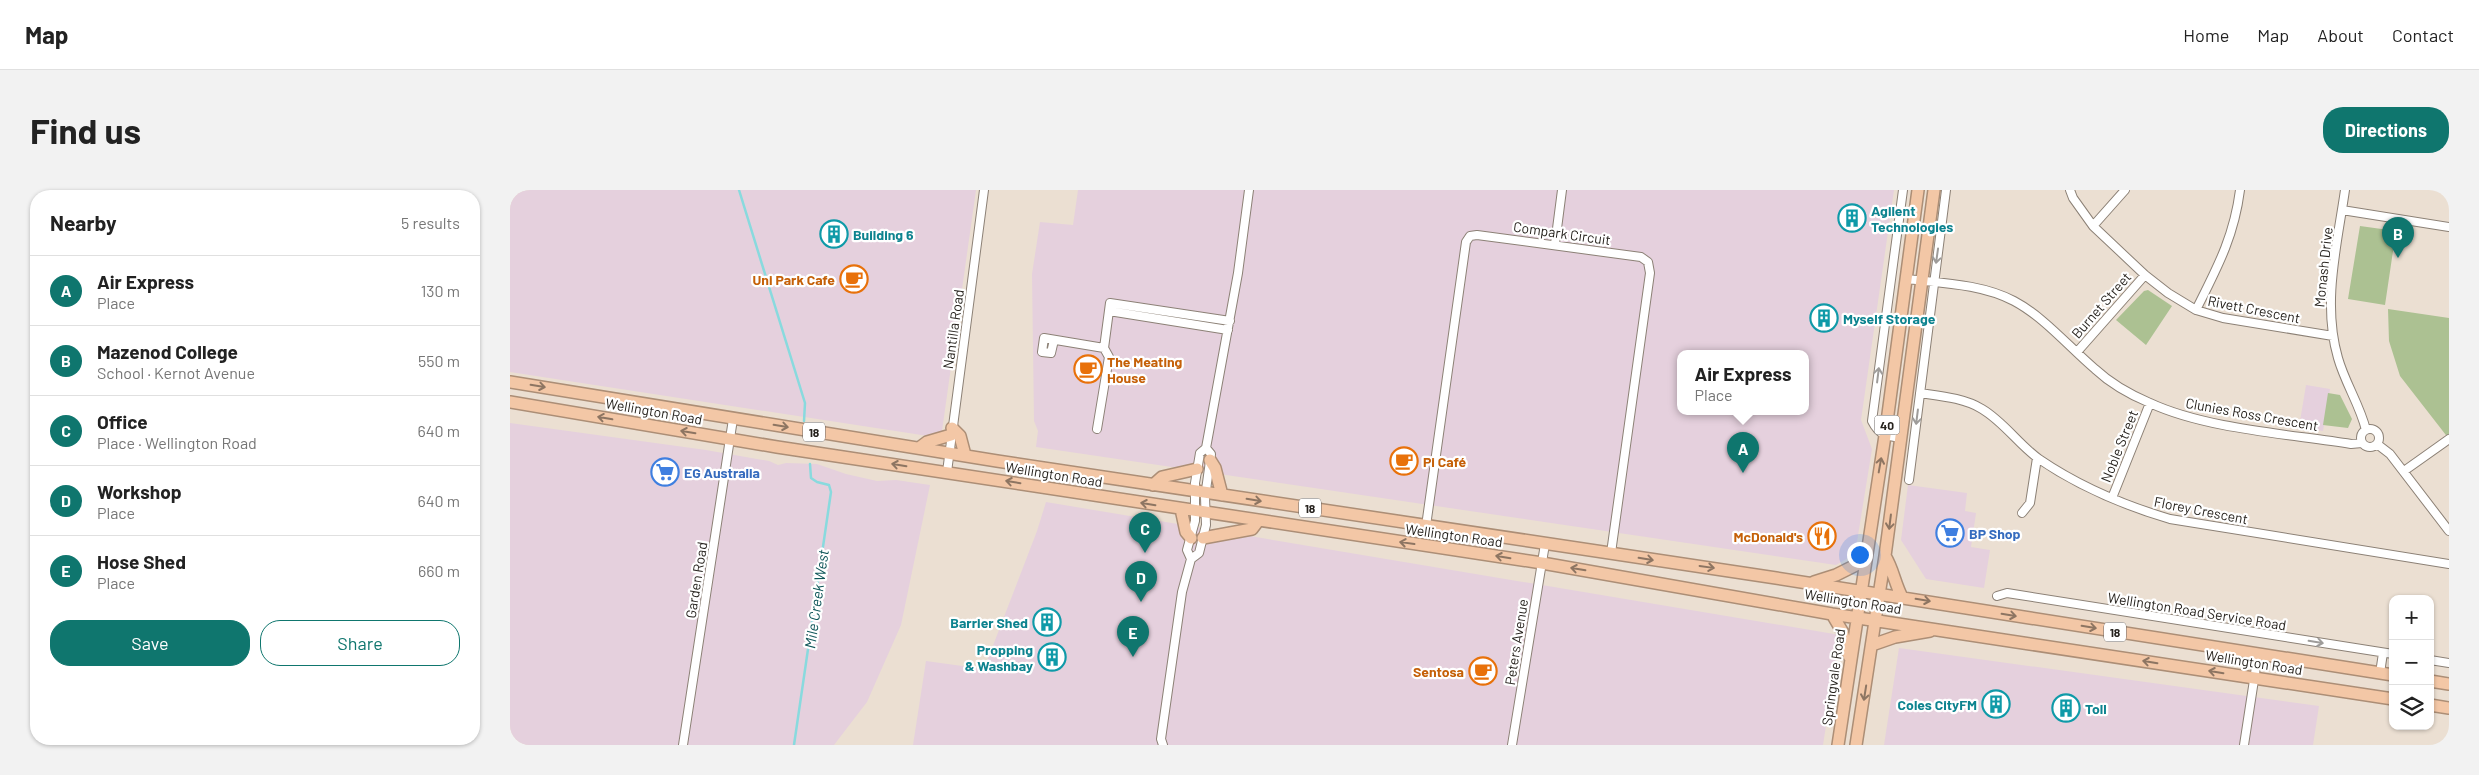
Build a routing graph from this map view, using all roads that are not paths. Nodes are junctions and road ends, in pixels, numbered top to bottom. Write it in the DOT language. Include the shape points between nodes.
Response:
graph roads {
  1 [pos="984,190"];
  2 [pos="1249,190"];
  3 [pos="1562,190"];
  4 [pos="1903,190"];
  5 [pos="1918,190"];
  6 [pos="1934,190"];
  7 [pos="1946,190"];
  8 [pos="2070,190"];
  9 [pos="2125,190"];
  10 [pos="2240,190"];
  11 [pos="2346,190"];
  12 [pos="2342,210"];
  13 [pos="2093,226"];
  14 [pos="2449,227"];
  15 [pos="1555,244"];
  16 [pos="2144,275"];
  17 [pos="1906,278"];
  18 [pos="1922,280"];
  19 [pos="1934,282"];
  20 [pos="2196,310"];
  21 [pos="1109,311"];
  22 [pos="1230,322"];
  23 [pos="1228,330"];
  24 [pos="2334,336"];
  25 [pos="1054,340"];
  26 [pos="1104,348"];
  27 [pos="2077,352"];
  28 [pos="510,382"];
  29 [pos="567,391"];
  30 [pos="1920,393"];
  31 [pos="510,402"];
  32 [pos="2150,403"];
  33 [pos="564,411"];
  34 [pos="733,419"];
  35 [pos="1097,430"];
  36 [pos="2366,430"];
  37 [pos="952,431"];
  38 [pos="1885,436"];
  39 [pos="1900,438"];
  40 [pos="730,439"];
  41 [pos="2449,439"];
  42 [pos="2362,443"];
  43 [pos="2377,444"];
  44 [pos="919,448"];
  45 [pos="1206,448"];
  46 [pos="950,453"];
  47 [pos="965,455"];
  48 [pos="2037,458"];
  49 [pos="1210,460"];
  50 [pos="1910,466"];
  51 [pos="1197,469"];
  52 [pos="2404,471"];
  53 [pos="947,472"];
  54 [pos="1896,474"];
  55 [pos="1909,480"];
  56 [pos="1154,485"];
  57 [pos="1200,492"];
  58 [pos="1222,495"];
  59 [pos="2112,498"];
  60 [pos="1181,509"];
  61 [pos="1201,512"];
  62 [pos="2022,512"];
  63 [pos="1258,521"];
  64 [pos="1426,526"];
  65 [pos="2449,531"];
  66 [pos="1191,538"];
  67 [pos="1203,538"];
  68 [pos="1545,544"];
  69 [pos="1611,553"];
  70 [pos="1885,556"];
  71 [pos="1191,560"];
  72 [pos="1864,561"];
  73 [pos="1542,563"];
  74 [pos="2449,564"];
  75 [pos="1810,583"];
  76 [pos="1860,591"];
  77 [pos="1880,594"];
  78 [pos="1997,596"];
  79 [pos="1902,597"];
  80 [pos="1832,614"];
  81 [pos="1857,617"];
  82 [pos="1876,620"];
  83 [pos="1939,629"];
  84 [pos="1872,645"];
  85 [pos="2383,653"];
  86 [pos="2258,654"];
  87 [pos="2389,654"];
  88 [pos="1850,660"];
  89 [pos="2434,661"];
  90 [pos="2449,663"];
  91 [pos="2380,673"];
  92 [pos="2389,674"];
  93 [pos="2254,677"];
  94 [pos="2434,682"];
  95 [pos="2449,684"];
  96 [pos="2389,698"];
  97 [pos="2446,707"];
  98 [pos="2449,718"];
  99 [pos="683,745"];
  100 [pos="1163,745"];
  101 [pos="1512,745"];
  102 [pos="1838,745"];
  103 [pos="1856,745"];
  104 [pos="2244,745"];
  1 -- 37 [label="street, Nantilla Road"];
  2 -- 22 [label="street"];
  3 -- 15 [label="street"];
  38 -- 4 [label="street, one-way" via="1877,431 1873,416"];
  5 -- 17 [label="highway, Springvale Road / 40"];
  6 -- 18 [label="highway, 40"];
  7 -- 19 [label="street, one-way"];
  8 -- 13 [label="street, Rivett Crescent"];
  9 -- 13 [label="street"];
  10 -- 20 [label="street" via="2231,236"];
  11 -- 12 [label="street, Monash Drive"];
  12 -- 14 [label="street"];
  12 -- 24 [label="street, Monash Drive" via="2331,287"];
  13 -- 16 [label="street, Rivett Crescent"];
  15 -- 64 [label="street, Compark Circuit" via="1477,235 1470,236 1466,242"];
  15 -- 69 [label="street, Compark Circuit" via="1641,257 1648,262 1650,273"];
  16 -- 20 [label="street, Rivett Crescent"];
  16 -- 27 [label="street, Burnet Street"];
  17 -- 18 [label="street, Clunies Ross Crescent"];
  17 -- 38 [label="highway, Springvale Road / 40"];
  18 -- 19 [label="street, Clunies Ross Crescent"];
  18 -- 39 [label="highway, 40"];
  19 -- 27 [label="street, Clunies Ross Crescent" via="1976,288 2013,300"];
  19 -- 30 [label="street"];
  20 -- 24 [label="street, Rivett Crescent" via="2223,318"];
  21 -- 22 [label="street" via="1110,302"];
  21 -- 23 [label="street"];
  21 -- 26 [label="street"];
  22 -- 23 [label="street"];
  23 -- 45 [label="street"];
  24 -- 36 [label="street, Monash Drive" via="2344,377"];
  25 -- 26 [label="street"];
  26 -- 35 [label="street" via="1109,356"];
  27 -- 32 [label="street, Clunies Ross Crescent" via="2096,371"];
  28 -- 29 [label="highway, Wellington Road / 18, one-way"];
  29 -- 33 [label="highway"];
  29 -- 34 [label="highway, Wellington Road / 18"];
  30 -- 48 [label="street, Florey Crescent" via="1982,408"];
  30 -- 50 [label="street, one-way"];
  31 -- 33 [label="highway, Wellington Road / 18"];
  32 -- 42 [label="street, Clunies Ross Crescent" via="2207,422"];
  32 -- 59 [label="street, Noble Street"];
  40 -- 33 [label="highway, Wellington Road / 18, one-way"];
  34 -- 40 [label="street, Garden Road"];
  34 -- 44 [label="highway, Wellington Road / 18, one-way"];
  36 -- 42 [label="street" via="2362,434"];
  36 -- 43 [label="street" via="2378,433"];
  37 -- 44 [label="highway"];
  37 -- 46 [label="street, Nantilla Road"];
  37 -- 47 [label="highway" via="960,436"];
  38 -- 39 [label="street"];
  72 -- 38 [label="highway, Springvale Road / 40, one-way"];
  39 -- 54 [label="highway, 40"];
  53 -- 40 [label="highway, Wellington Road / 18, one-way"];
  40 -- 99 [label="street, Garden Road"];
  41 -- 52 [label="street"];
  42 -- 43 [label="street" via="2369,448"];
  43 -- 52 [label="street"];
  44 -- 46 [label="highway, Wellington Road / 18"];
  45 -- 49 [label="street" via="1211,454"];
  45 -- 51 [label="street" via="1200,453"];
  46 -- 47 [label="highway, Wellington Road / 18"];
  46 -- 53 [label="street, Nantilla Road"];
  47 -- 56 [label="highway, Wellington Road / 18"];
  48 -- 59 [label="street, Florey Crescent" via="2094,492"];
  48 -- 62 [label="street" via="2030,504"];
  49 -- 57 [label="street"];
  49 -- 58 [label="highway"];
  50 -- 54 [label="street"];
  50 -- 55 [label="street"];
  51 -- 56 [label="highway" via="1162,477"];
  51 -- 57 [label="street"];
  52 -- 65 [label="street"];
  60 -- 53 [label="highway, Wellington Road / 18, one-way"];
  54 -- 70 [label="highway, 40, one-way"];
  56 -- 57 [label="highway, Wellington Road / 18"];
  57 -- 58 [label="highway, Wellington Road / 18"];
  57 -- 61 [label="street"];
  58 -- 64 [label="highway, Wellington Road / 18, one-way"];
  59 -- 74 [label="street, Florey Crescent" via="2170,520"];
  60 -- 61 [label="highway, Wellington Road / 18"];
  60 -- 66 [label="highway" via="1186,532"];
  61 -- 63 [label="highway, Wellington Road / 18"];
  61 -- 66 [label="street"];
  61 -- 67 [label="street"];
  63 -- 67 [label="highway" via="1252,529"];
  73 -- 63 [label="highway, Wellington Road / 18, one-way"];
  64 -- 68 [label="highway, Wellington Road / 18"];
  66 -- 71 [label="street" via="1187,550"];
  67 -- 71 [label="street" via="1199,553"];
  68 -- 69 [label="highway, Wellington Road / 18"];
  68 -- 73 [label="street, Peters Avenue"];
  69 -- 75 [label="highway, Wellington Road / 18, one-way"];
  70 -- 77 [label="highway, 40"];
  70 -- 79 [label="highway"];
  71 -- 100 [label="street" via="1176,623 1161,739"];
  72 -- 75 [label="highway"];
  72 -- 76 [label="highway, Springvale Road / 40"];
  80 -- 73 [label="highway, Wellington Road / 18, one-way"];
  73 -- 101 [label="street, Peters Avenue"];
  75 -- 76 [label="highway, Wellington Road / 18"];
  76 -- 77 [label="highway, Wellington Road / 18"];
  76 -- 81 [label="highway, Springvale Road / 40"];
  77 -- 79 [label="highway, Wellington Road / 18"];
  77 -- 82 [label="highway, 40"];
  78 -- 85 [label="street, Wellington Road Service Road, one-way" via="2007,593"];
  79 -- 86 [label="highway, Wellington Road / 18, one-way"];
  80 -- 81 [label="highway, Wellington Road / 18"];
  80 -- 88 [label="highway" via="1842,631"];
  81 -- 82 [label="highway, Wellington Road / 18"];
  81 -- 88 [label="highway, Springvale Road / 40"];
  82 -- 83 [label="highway, Wellington Road / 18"];
  82 -- 84 [label="highway, 40"];
  83 -- 84 [label="highway"];
  93 -- 83 [label="highway, Wellington Road / 18, one-way"];
  84 -- 103 [label="highway, 40, one-way"];
  85 -- 87 [label="street, Wellington Road Service Road"];
  85 -- 91 [label="street"];
  86 -- 91 [label="highway, Wellington Road / 18"];
  86 -- 93 [label="street"];
  88 -- 102 [label="highway, Springvale Road / 40"];
  89 -- 90 [label="street"];
  91 -- 92 [label="highway, Wellington Road / 18"];
  93 -- 96 [label="highway, Wellington Road / 18"];
  93 -- 104 [label="street"];
  94 -- 95 [label="highway"];
  97 -- 98 [label="highway"];
}
